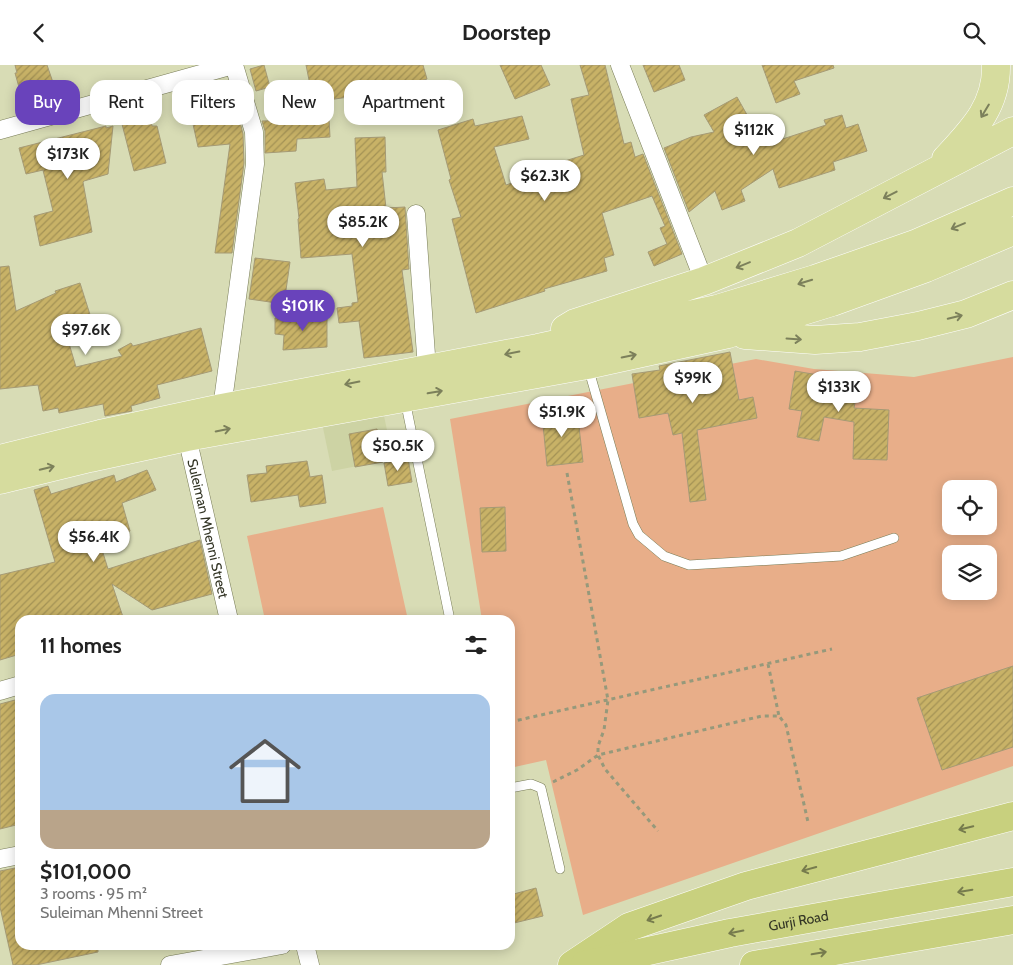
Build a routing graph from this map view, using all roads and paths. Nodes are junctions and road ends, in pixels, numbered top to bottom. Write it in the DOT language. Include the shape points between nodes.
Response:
graph roads {
  1 [pos="233,65"];
  2 [pos="620,65"];
  3 [pos="996,65"];
  4 [pos="0,130"];
  5 [pos="1013,131"];
  6 [pos="933,173"];
  7 [pos="1010,213"];
  8 [pos="416,214"];
  9 [pos="704,281"];
  10 [pos="1013,295"];
  11 [pos="728,334"];
  12 [pos="538,348"];
  13 [pos="587,365"];
  14 [pos="427,369"];
  15 [pos="404,397"];
  16 [pos="222,408"];
  17 [pos="186,437"];
  18 [pos="0,459"];
  19 [pos="567,473"];
  20 [pos="0,480"];
  21 [pos="894,538"];
  22 [pos="228,615"];
  23 [pos="449,615"];
  24 [pos="832,649"];
  25 [pos="768,664"];
  26 [pos="15,686"];
  27 [pos="0,691"];
  28 [pos="608,700"];
  29 [pos="779,716"];
  30 [pos="515,721"];
  31 [pos="598,755"];
  32 [pos="515,787"];
  33 [pos="541,788"];
  34 [pos="1013,816"];
  35 [pos="808,821"];
  36 [pos="658,831"];
  37 [pos="15,856"];
  38 [pos="0,859"];
  39 [pos="560,869"];
  40 [pos="1013,882"];
  41 [pos="1013,920"];
  42 [pos="254,950"];
  43 [pos="306,950"];
  44 [pos="170,965"];
  45 [pos="310,965"];
  46 [pos="572,965"];
  47 [pos="585,965"];
  48 [pos="754,965"];
  1 -- 4 [label="street"];
  1 -- 16 [label="street" via="254,132 255,164"];
  2 -- 9 [label="street"];
  3 -- 6 [label="main road, one-way" via="996,80 988,109"];
  5 -- 6 [label="main road"];
  6 -- 9 [label="main road, one-way" via="798,243"];
  7 -- 11 [label="main road" via="918,271"];
  7 -- 12 [label="main road, one-way" via="717,309"];
  8 -- 14 [label="street"];
  9 -- 12 [label="main road" via="575,323"];
  11 -- 10 [label="main road, one-way" via="815,340 860,337 966,314"];
  13 -- 11 [label="main road, one-way"];
  12 -- 14 [label="main road, one-way"];
  15 -- 13 [label="main road, one-way"];
  13 -- 21 [label="lane" via="633,524 639,535 664,557 689,565 841,557"];
  14 -- 16 [label="main road, one-way"];
  17 -- 15 [label="main road, one-way"];
  15 -- 23 [label="lane"];
  16 -- 18 [label="main road"];
  20 -- 17 [label="main road, one-way"];
  17 -- 22 [label="street, Suleiman Mhenni Street"];
  19 -- 28 [label="path"];
  24 -- 25 [label="path"];
  25 -- 28 [label="path"];
  25 -- 29 [label="path"];
  26 -- 27 [label="street"];
  28 -- 30 [label="path"];
  28 -- 31 [label="path"];
  29 -- 31 [label="path" via="762,716"];
  29 -- 35 [label="path" via="786,725"];
  31 -- 33 [label="path"];
  31 -- 36 [label="path" via="605,769"];
  32 -- 33 [label="lane" via="531,784"];
  33 -- 39 [label="lane"];
  34 -- 46 [label="highway, one-way" via="746,886 629,927"];
  37 -- 38 [label="street"];
  40 -- 47 [label="highway, Gurji Road, one-way" via="730,933"];
  48 -- 41 [label="highway, one-way"];
  42 -- 44 [label="street"];
  43 -- 45 [label="street"];
}
